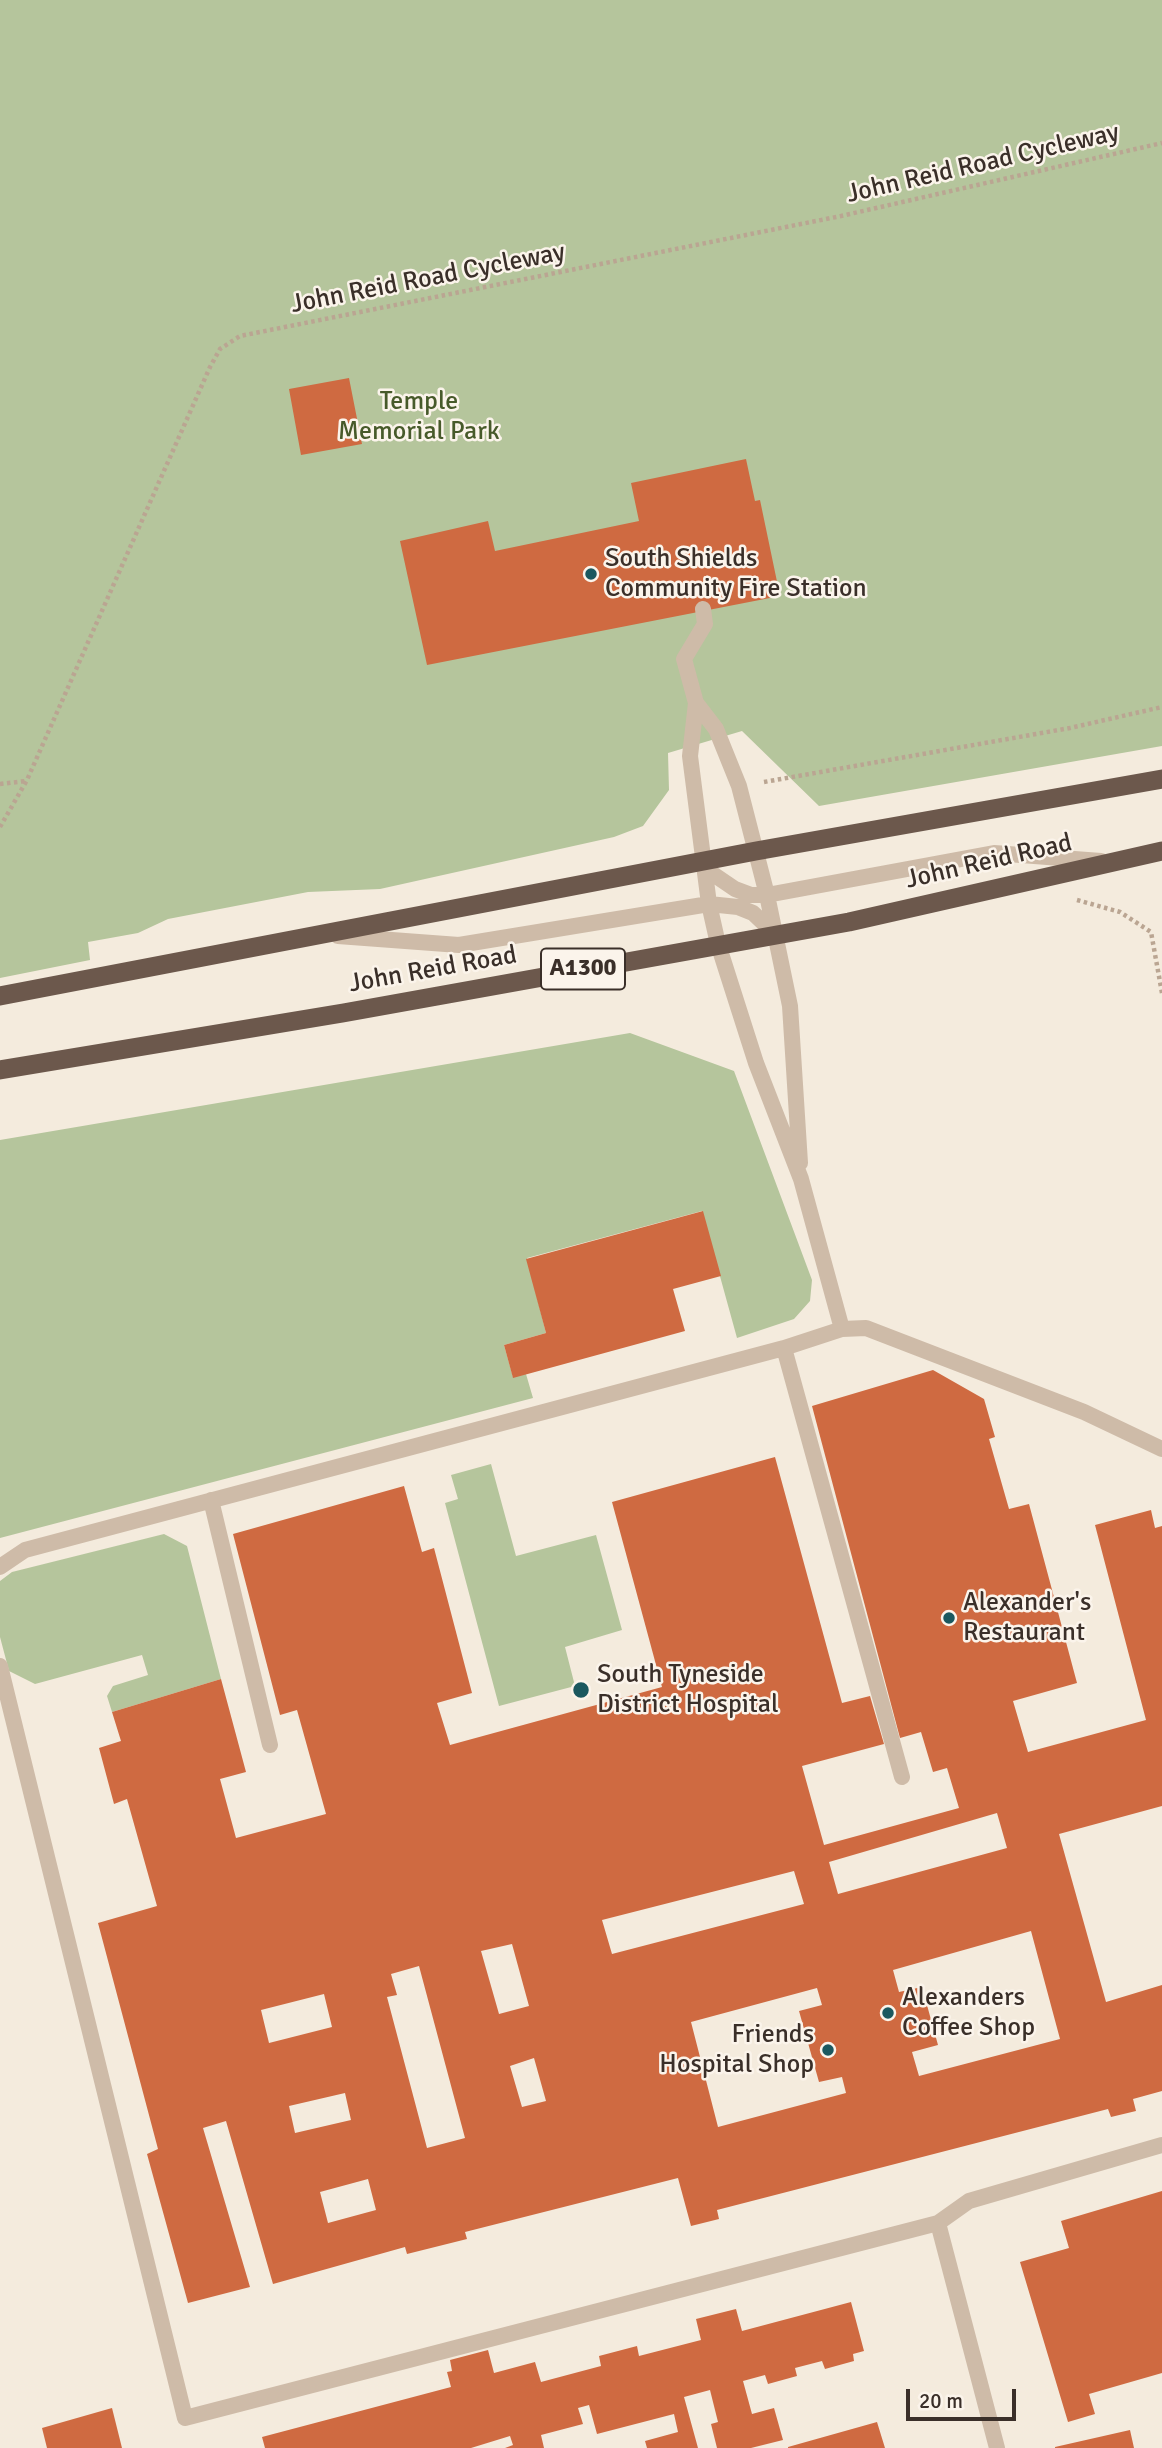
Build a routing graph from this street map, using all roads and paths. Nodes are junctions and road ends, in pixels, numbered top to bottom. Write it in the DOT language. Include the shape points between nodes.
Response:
graph roads {
  1 [pos="1162,143"];
  2 [pos="703,609"];
  3 [pos="696,703"];
  4 [pos="1162,707"];
  5 [pos="1162,779"];
  6 [pos="27,780"];
  7 [pos="0,784"];
  8 [pos="739,786"];
  9 [pos="0,827"];
  10 [pos="1162,850"];
  11 [pos="756,851"];
  12 [pos="703,861"];
  13 [pos="1110,862"];
  14 [pos="766,895"];
  15 [pos="1065,898"];
  16 [pos="709,904"];
  17 [pos="323,934"];
  18 [pos="776,935"];
  19 [pos="718,944"];
  20 [pos="1162,993"];
  21 [pos="0,996"];
  22 [pos="0,1070"];
  23 [pos="801,1179"];
  24 [pos="842,1329"];
  25 [pos="784,1348"];
  26 [pos="1162,1449"];
  27 [pos="211,1500"];
  28 [pos="0,1567"];
  29 [pos="0,1666"];
  30 [pos="270,1745"];
  31 [pos="902,1777"];
  32 [pos="1162,2146"];
  33 [pos="938,2223"];
  34 [pos="997,2448"];
  1 -- 6 [label="path, John Reid Road Cycleway" via="841,216 240,336 220,349 210,367"];
  2 -- 3 [label="lane" via="705,624 684,659"];
  3 -- 8 [label="lane" via="716,729"];
  3 -- 12 [label="lane" via="690,756"];
  4 -- 8 [label="path" via="1069,728"];
  5 -- 11 [label="highway, John Reid Road"];
  6 -- 7 [label="path"];
  6 -- 9 [label="path, John Reid Road Cycleway"];
  8 -- 11 [label="lane"];
  10 -- 13 [label="highway, John Reid Road / A1300"];
  11 -- 12 [label="highway, John Reid Road"];
  11 -- 14 [label="lane"];
  12 -- 14 [label="lane" via="734,889"];
  12 -- 16 [label="lane"];
  12 -- 17 [label="highway, John Reid Road"];
  13 -- 14 [label="lane" via="994,853"];
  13 -- 18 [label="highway, John Reid Road / A1300"];
  14 -- 18 [label="lane"];
  15 -- 20 [label="path" via="1119,912 1151,932"];
  16 -- 17 [label="lane" via="458,945"];
  16 -- 18 [label="lane" via="738,906 767,923"];
  16 -- 19 [label="lane"];
  17 -- 21 [label="highway, John Reid Road"];
  18 -- 19 [label="highway, John Reid Road / A1300"];
  18 -- 23 [label="lane" via="790,1006"];
  19 -- 22 [label="highway, John Reid Road / A1300"];
  19 -- 23 [label="lane" via="756,1063"];
  23 -- 24 [label="lane"];
  24 -- 25 [label="lane"];
  24 -- 26 [label="lane" via="866,1328 1084,1412"];
  25 -- 27 [label="lane"];
  25 -- 31 [label="lane"];
  27 -- 28 [label="lane" via="25,1550"];
  27 -- 30 [label="lane"];
  29 -- 33 [label="lane" via="185,2418"];
  32 -- 33 [label="lane" via="969,2201"];
  33 -- 34 [label="lane"];
}
